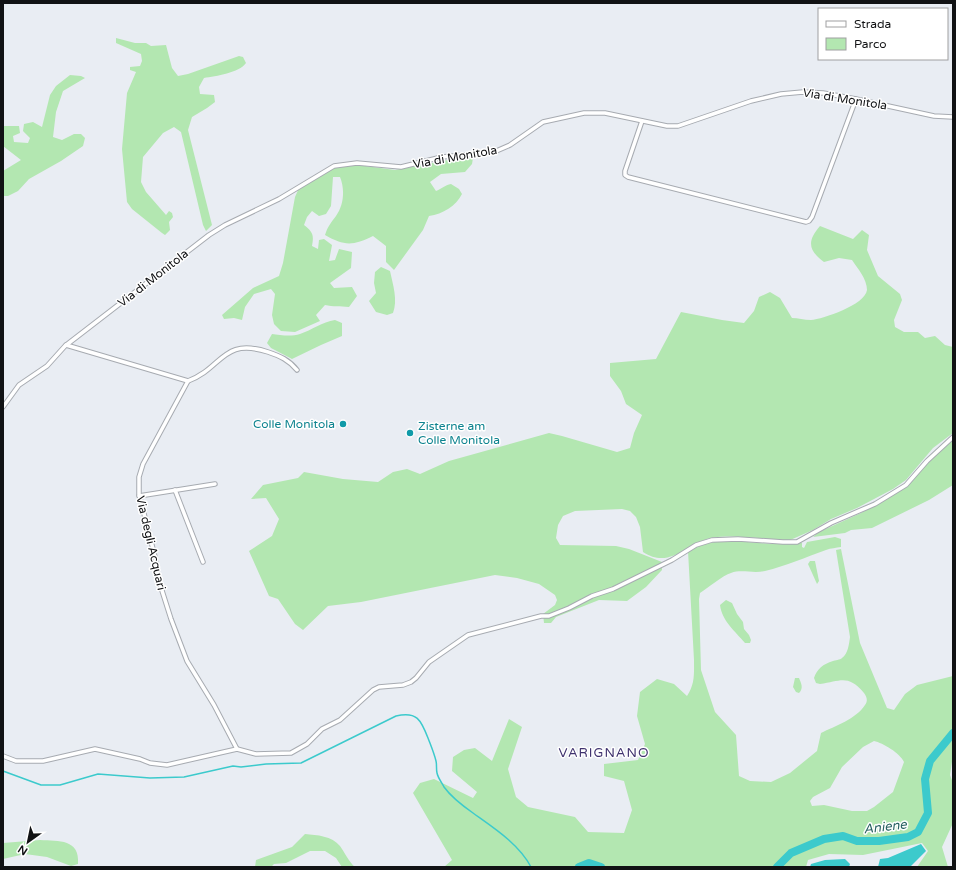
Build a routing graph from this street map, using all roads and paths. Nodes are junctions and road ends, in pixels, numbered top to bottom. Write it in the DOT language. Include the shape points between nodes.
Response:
graph roads {
  1 [pos="856,99"];
  2 [pos="953,117"];
  3 [pos="642,121"];
  4 [pos="66,345"];
  5 [pos="297,370"];
  6 [pos="188,381"];
  7 [pos="3,407"];
  8 [pos="953,437"];
  9 [pos="215,484"];
  10 [pos="175,490"];
  11 [pos="139,496"];
  12 [pos="203,562"];
  13 [pos="237,749"];
  14 [pos="3,756"];
  1 -- 2 [label="street, Via di Monitola" via="931,116"];
  1 -- 3 [label="street, Via di Monitola" via="818,92 792,92 751,101 680,126"];
  1 -- 3 [label="street" via="812,217 806,222 628,177 625,171"];
  3 -- 4 [label="street, Via di Monitola" via="609,114 587,113 543,122 510,145 494,152 442,157 401,167 359,163 332,167 278,199 212,233"];
  4 -- 6 [label="street"];
  4 -- 7 [label="street, Via di Monitola" via="47,366 19,385"];
  5 -- 6 [label="street" via="278,355 258,348 244,347 233,350 199,376"];
  6 -- 11 [label="street, Via degli Acquari" via="143,464"];
  8 -- 13 [label="street" via="906,485 875,504 831,523 797,542 712,540 613,589 549,616 468,634 429,662 416,678 402,685 373,690 340,720 322,729 307,744 291,753 256,754"];
  9 -- 10 [label="street"];
  10 -- 11 [label="street"];
  10 -- 12 [label="street"];
  11 -- 13 [label="street, Via degli Acquari" via="171,622 187,661"];
  13 -- 14 [label="street" via="167,765 96,749 42,761 16,761"];
}
